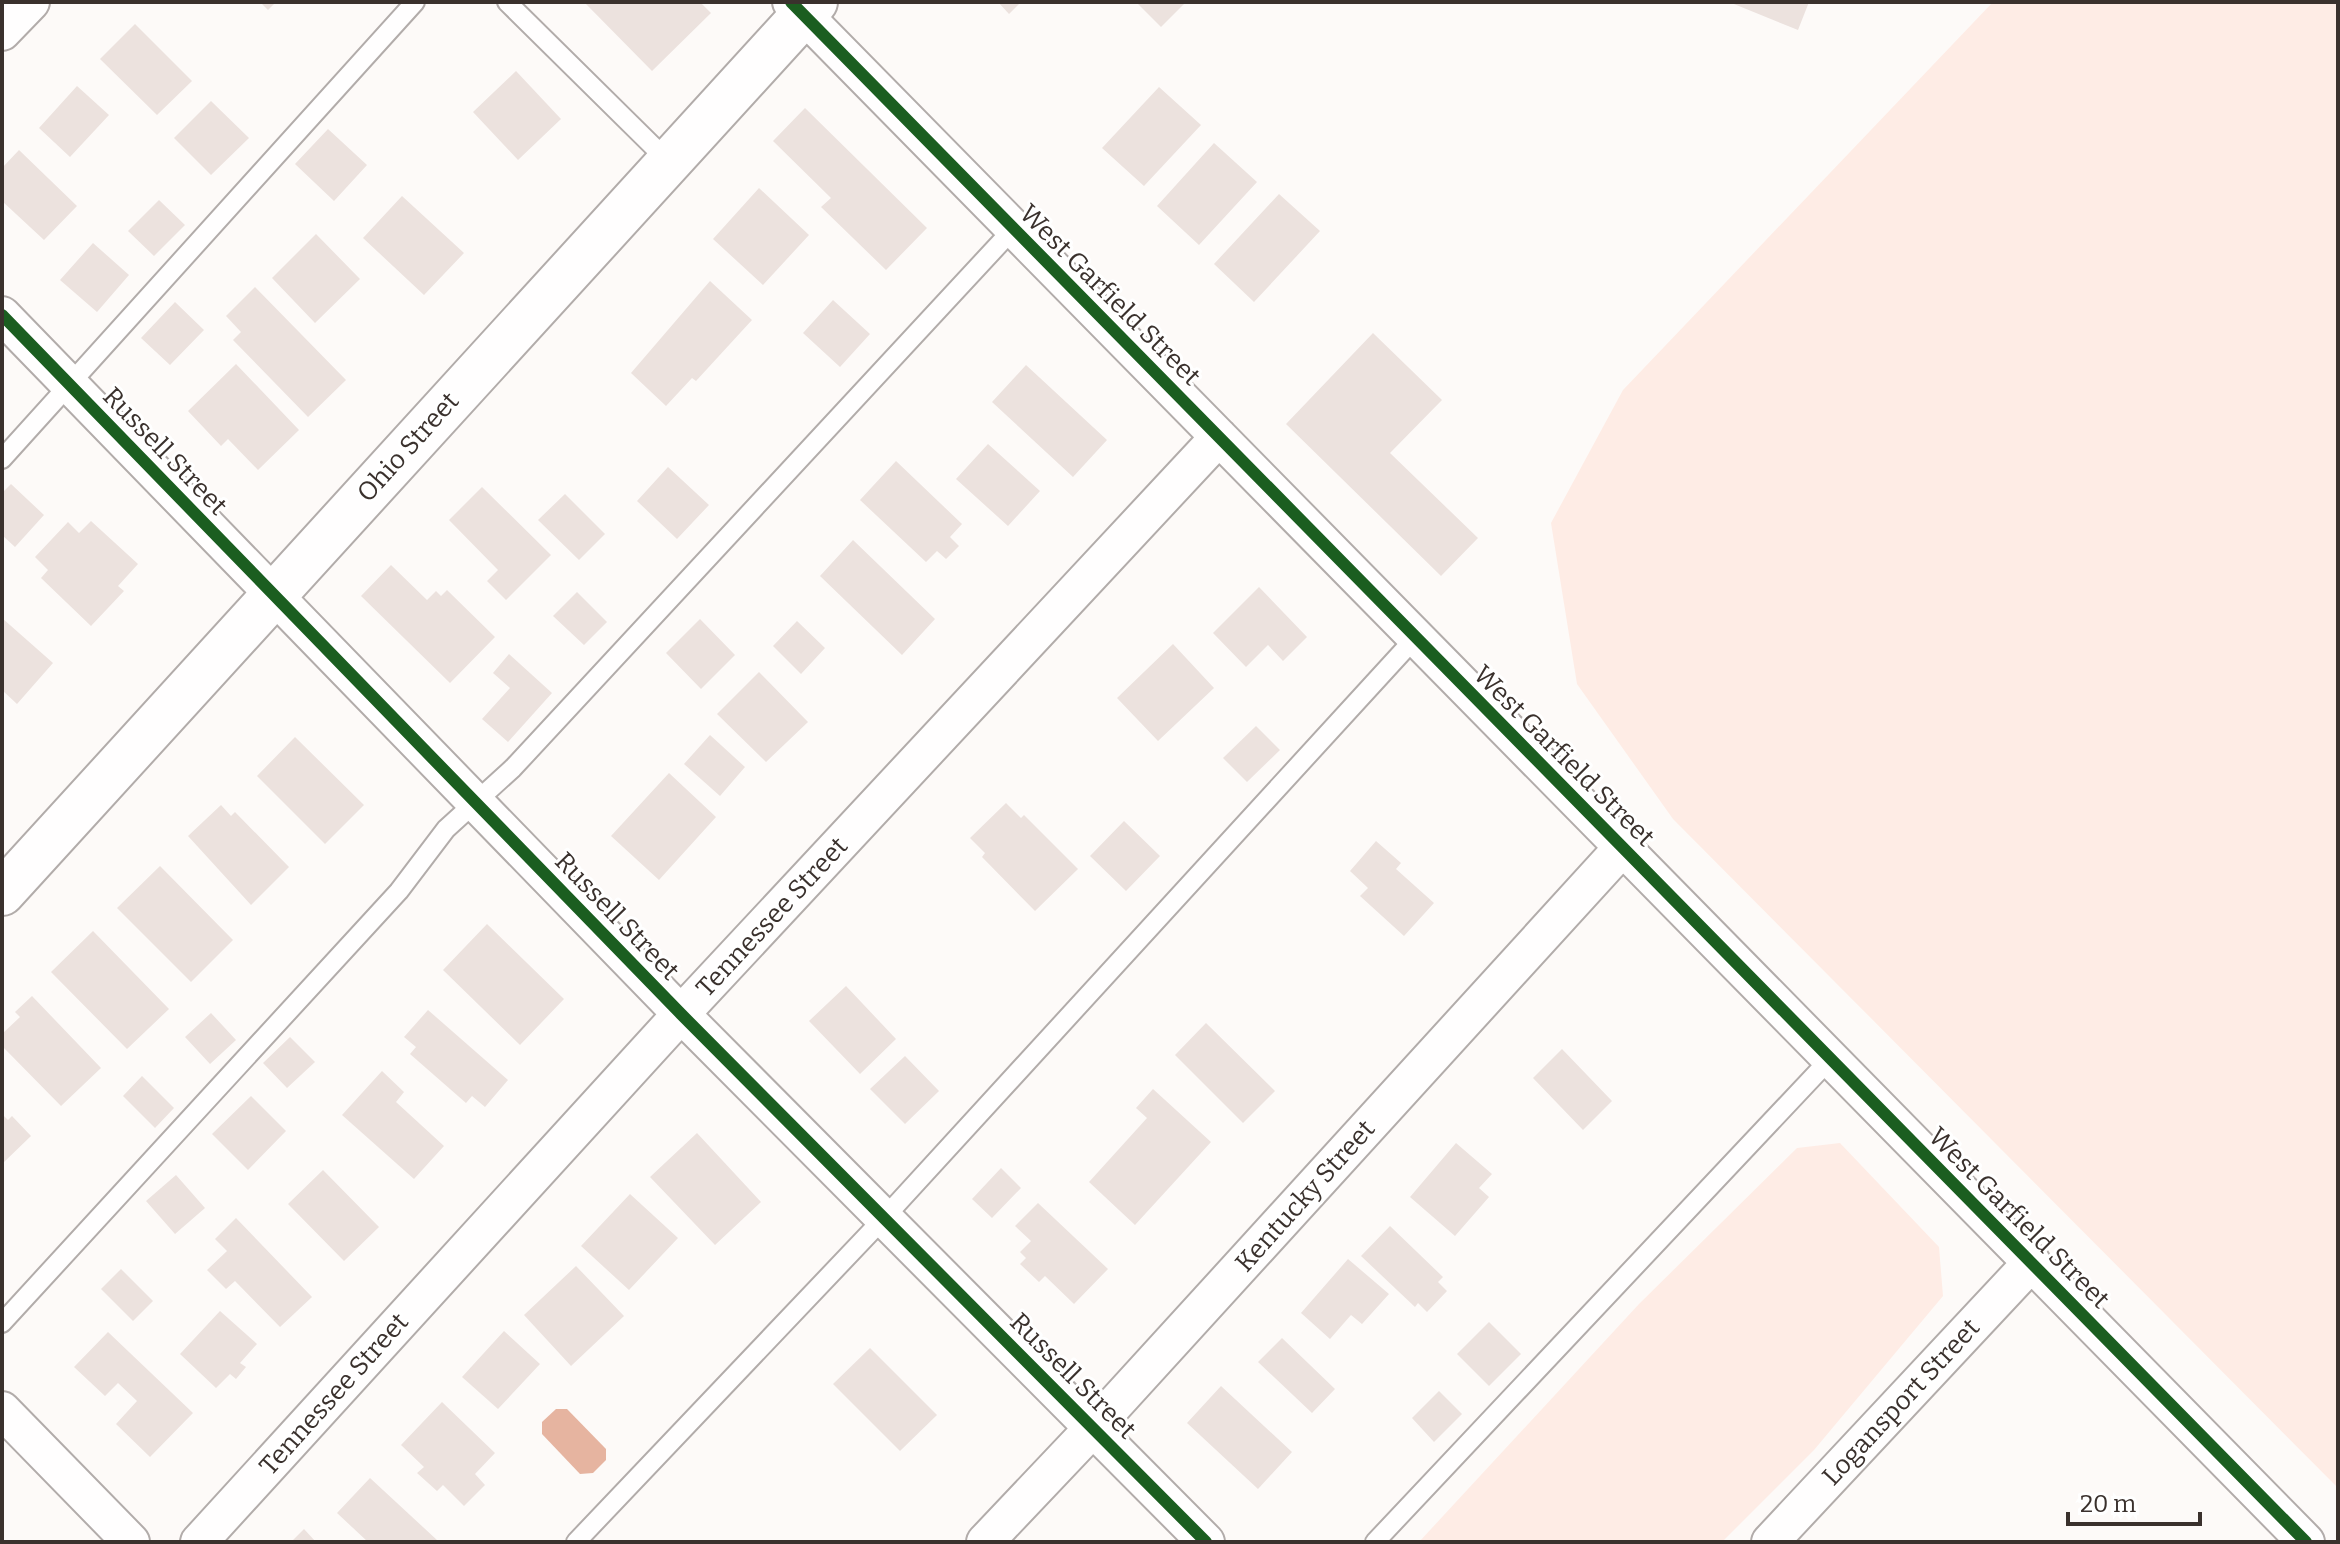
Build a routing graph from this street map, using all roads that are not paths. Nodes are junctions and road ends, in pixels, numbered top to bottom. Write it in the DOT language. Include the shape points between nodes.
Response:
graph roads {
  1 [pos="31,2"];
  2 [pos="415,2"];
  3 [pos="507,2"];
  4 [pos="803,6"];
  5 [pos="2,32"];
  6 [pos="669,162"];
  7 [pos="1014,228"];
  8 [pos="2,315"];
  9 [pos="70,385"];
  10 [pos="1219,437"];
  11 [pos="2,459"];
  12 [pos="273,594"];
  13 [pos="1416,637"];
  14 [pos="474,802"];
  15 [pos="1623,847"];
  16 [pos="2,893"];
  17 [pos="681,1014"];
  18 [pos="1831,1058"];
  19 [pos="884,1218"];
  20 [pos="2032,1262"];
  21 [pos="2,1323"];
  22 [pos="2,1410"];
  23 [pos="1093,1428"];
  24 [pos="131,1542"];
  25 [pos="199,1542"];
  26 [pos="576,1542"];
  27 [pos="985,1542"];
  28 [pos="1206,1542"];
  29 [pos="1375,1542"];
  30 [pos="1770,1542"];
  31 [pos="2306,1542"];
  1 -- 5 [label="street"];
  2 -- 9 [label="lane"];
  3 -- 6 [label="lane"];
  4 -- 6 [label="street, Ohio Street"];
  4 -- 7 [label="street, West Garfield Street"];
  6 -- 12 [label="street, Ohio Street"];
  7 -- 10 [label="street, West Garfield Street"];
  7 -- 14 [label="lane" via="524,756"];
  8 -- 9 [label="street, Russell Street"];
  9 -- 11 [label="lane"];
  9 -- 12 [label="street, Russell Street"];
  10 -- 13 [label="street, West Garfield Street"];
  10 -- 17 [label="street, Tennessee Street"];
  12 -- 14 [label="street, Russell Street"];
  12 -- 16 [label="street, Ohio Street"];
  13 -- 15 [label="street, West Garfield Street"];
  13 -- 19 [label="lane"];
  14 -- 17 [label="street, Russell Street"];
  14 -- 21 [label="lane" via="446,829 399,891"];
  15 -- 18 [label="street, West Garfield Street"];
  15 -- 23 [label="street, Kentucky Street"];
  17 -- 19 [label="street, Russell Street"];
  17 -- 25 [label="street, Tennessee Street"];
  18 -- 20 [label="street, West Garfield Street"];
  18 -- 29 [label="lane"];
  19 -- 23 [label="street, Russell Street"];
  19 -- 26 [label="lane"];
  20 -- 30 [label="street, Logansport Street"];
  20 -- 31 [label="street, West Garfield Street"];
  22 -- 24 [label="street"];
  23 -- 27 [label="street, Kentucky Street"];
  23 -- 28 [label="street, Russell Street"];
}
